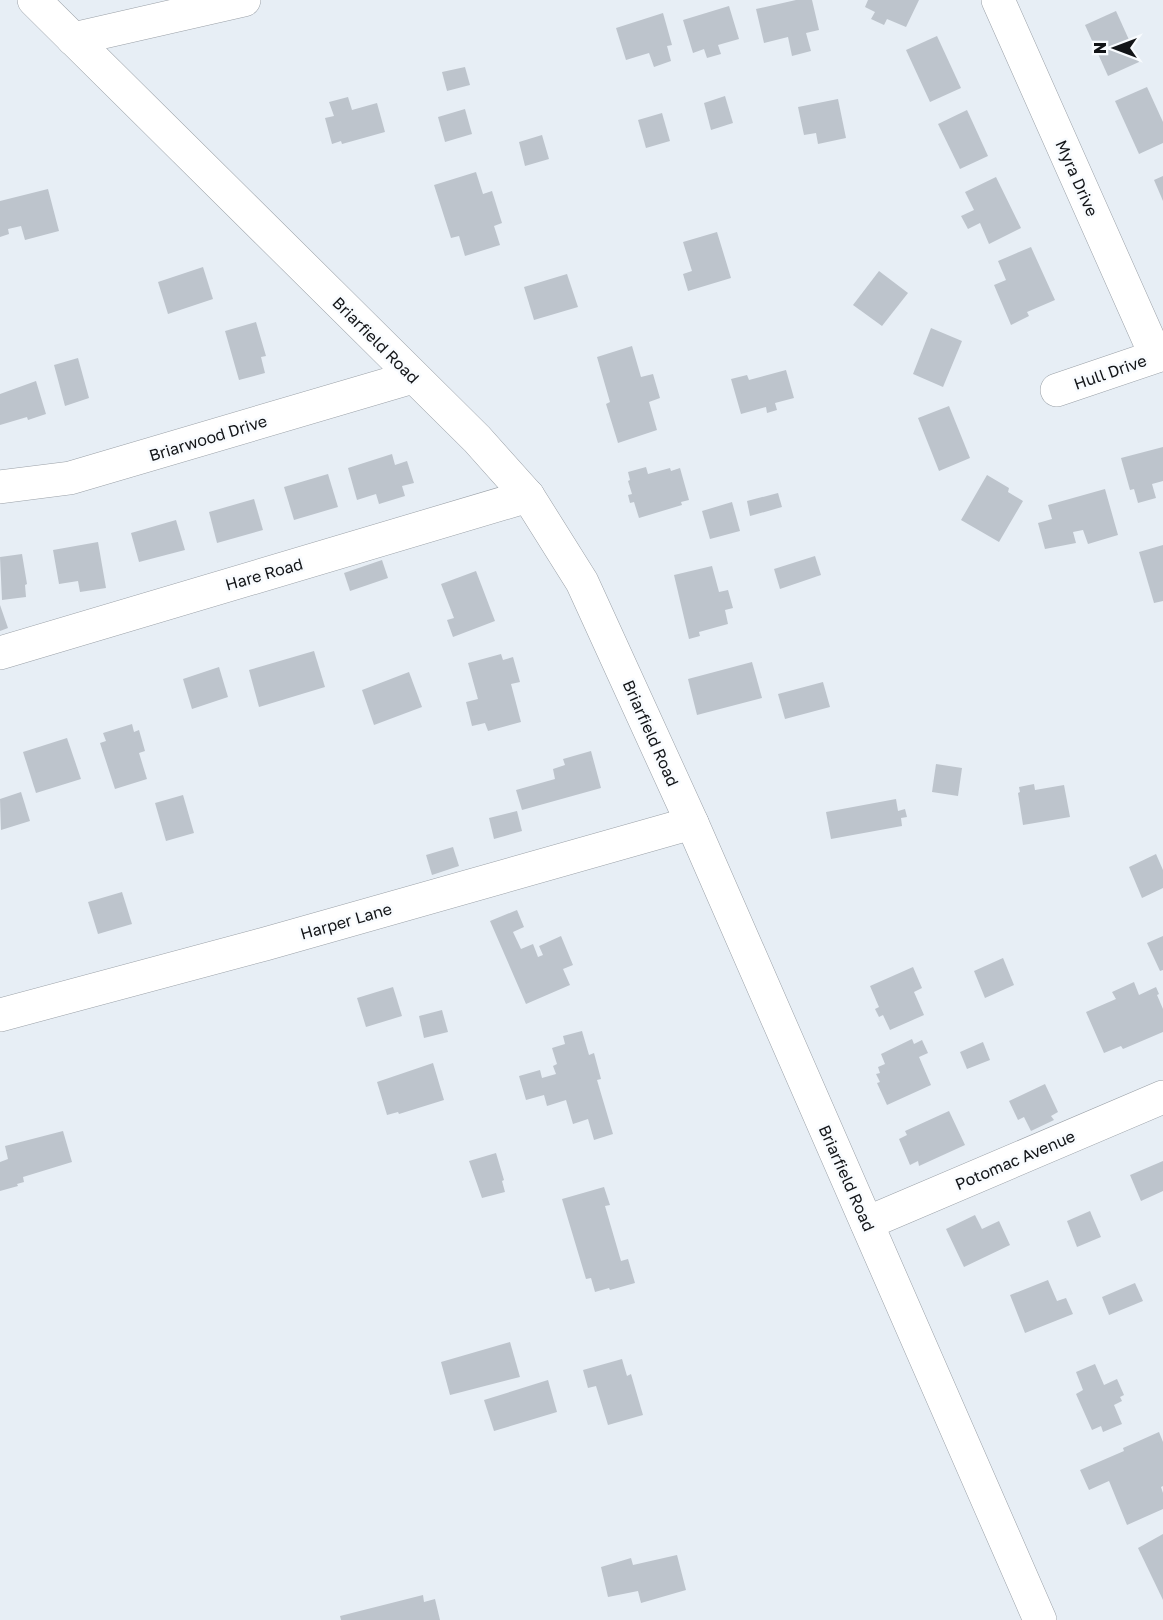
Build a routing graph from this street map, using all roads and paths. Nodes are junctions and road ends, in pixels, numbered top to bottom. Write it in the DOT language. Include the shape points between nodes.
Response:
graph roads {
  1 [pos="34,0"];
  2 [pos="244,0"];
  3 [pos="998,0"];
  4 [pos="73,39"];
  5 [pos="1160,355"];
  6 [pos="413,377"];
  7 [pos="1056,390"];
  8 [pos="0,487"];
  9 [pos="528,496"];
  10 [pos="0,653"];
  11 [pos="692,823"];
  12 [pos="0,1015"];
  13 [pos="1163,1097"];
  14 [pos="867,1223"];
  15 [pos="1040,1620"];
  1 -- 4 [label="main road, Briarfield Road"];
  2 -- 4 [label="main road"];
  3 -- 5 [label="main road, Myra Drive"];
  4 -- 6 [label="main road, Briarfield Road"];
  5 -- 7 [label="main road, Hull Drive"];
  6 -- 8 [label="main road, Briarwood Drive" via="70,478"];
  6 -- 9 [label="main road, Briarfield Road"];
  9 -- 10 [label="main road, Hare Road"];
  9 -- 11 [label="main road, Briarfield Road" via="582,582"];
  11 -- 12 [label="main road, Harper Lane"];
  11 -- 14 [label="main road, Briarfield Road"];
  13 -- 14 [label="main road, Potomac Avenue"];
  14 -- 15 [label="main road, Briarfield Road"];
}
